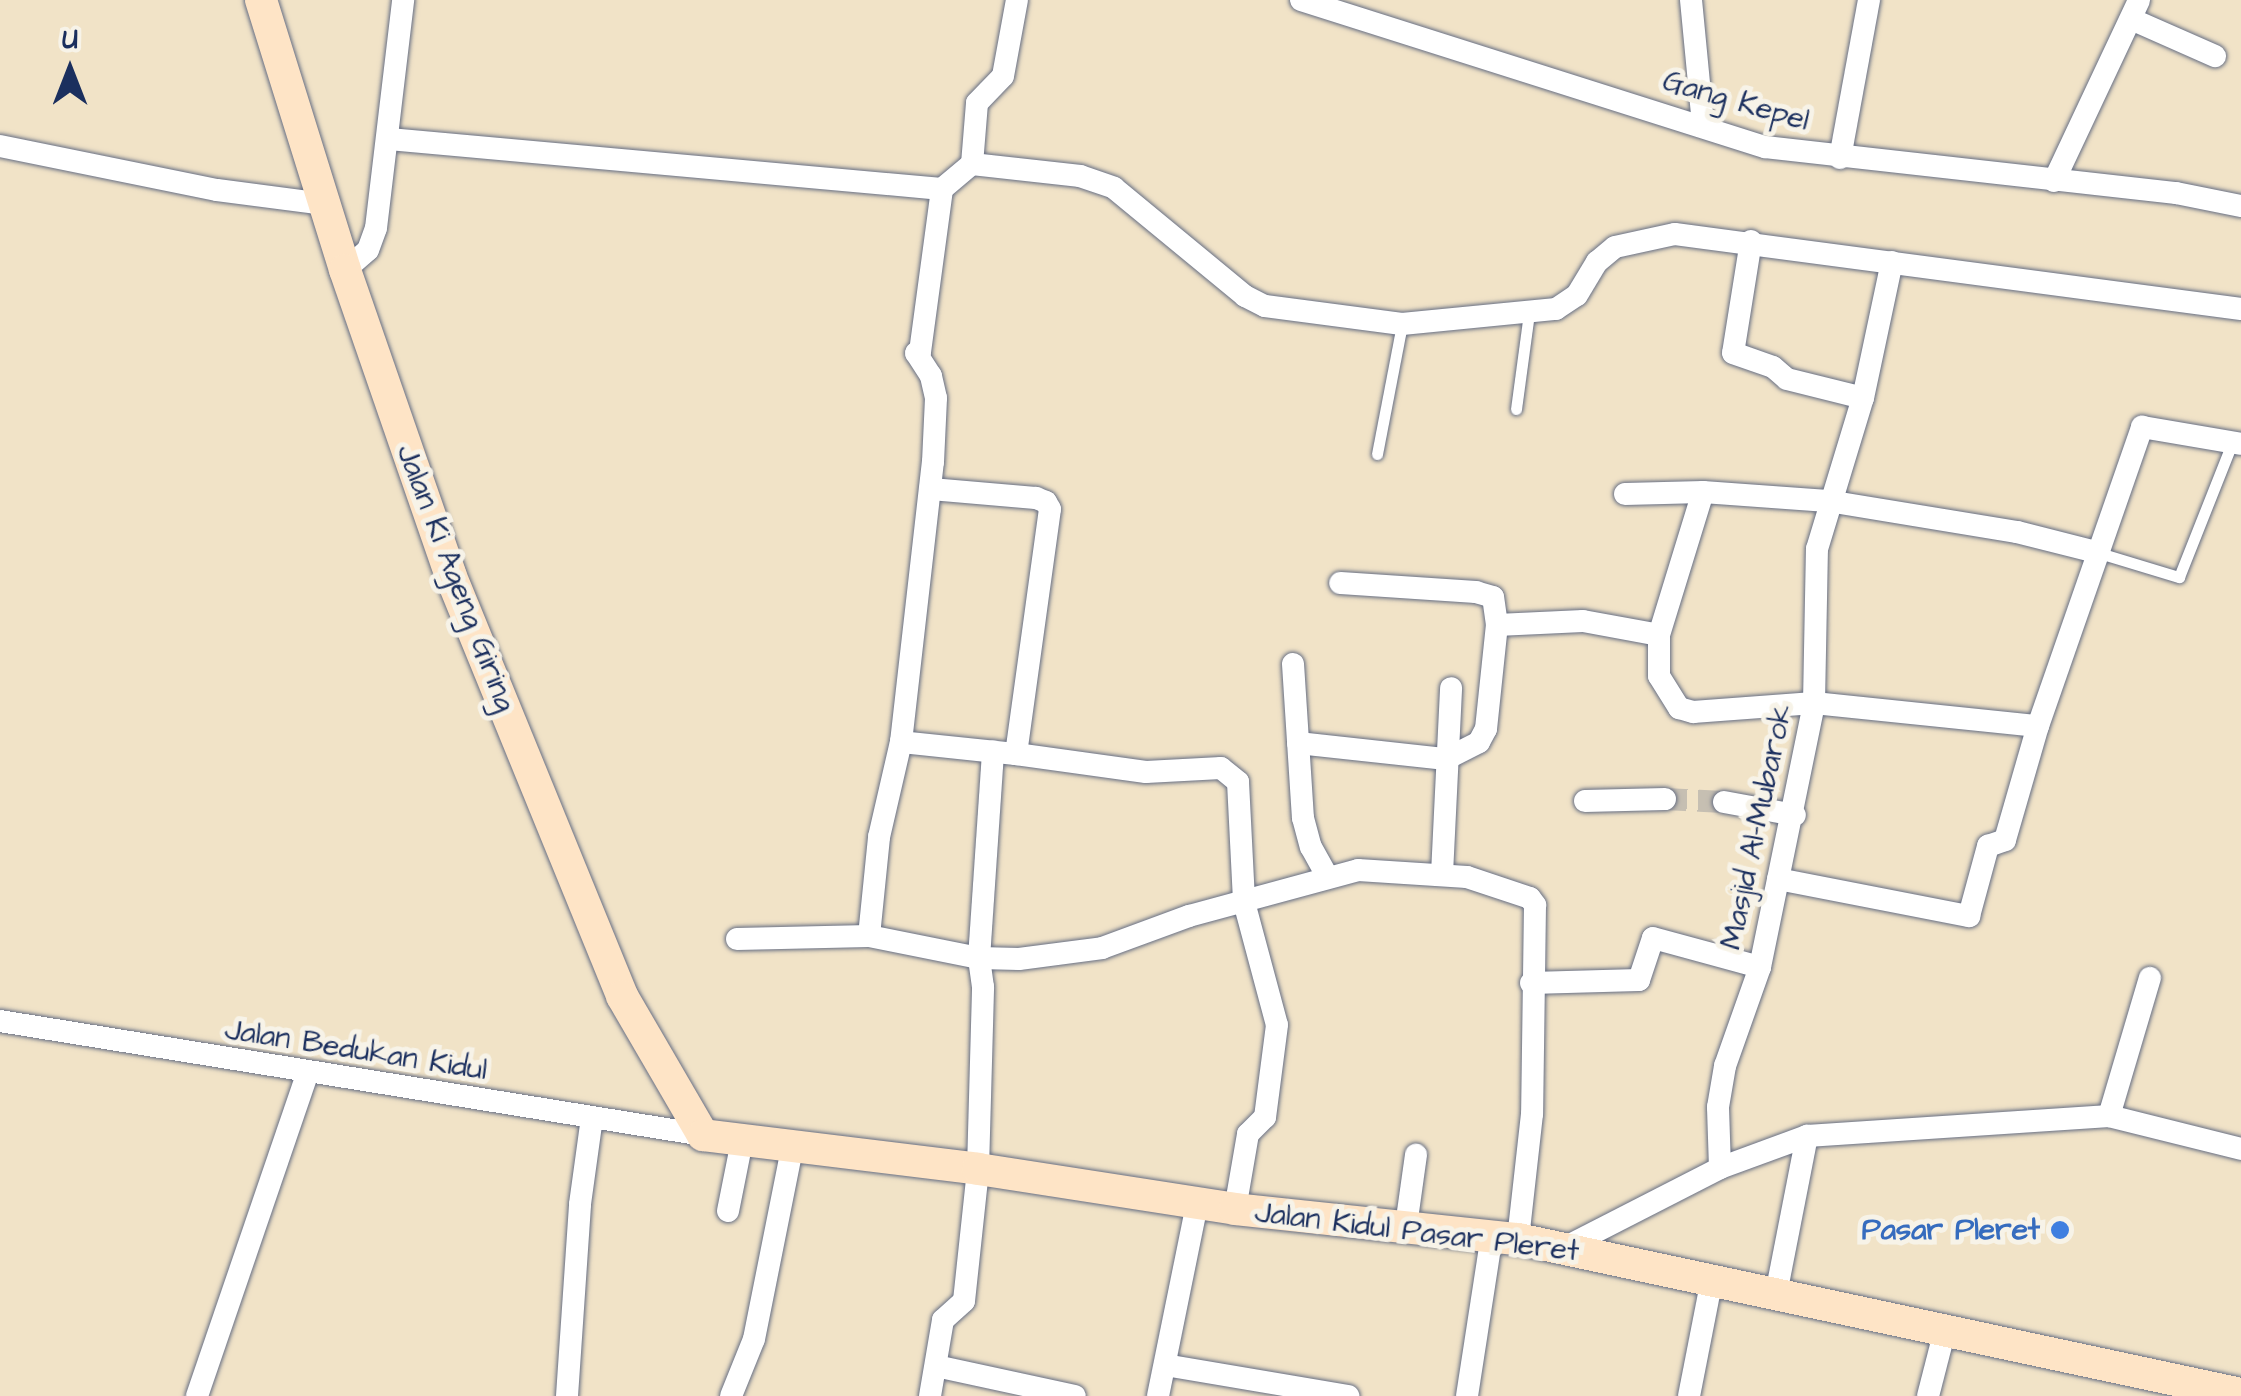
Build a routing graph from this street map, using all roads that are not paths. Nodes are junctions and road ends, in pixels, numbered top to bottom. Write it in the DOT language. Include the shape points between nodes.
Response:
graph roads {
  1 [pos="261,0"];
  2 [pos="403,0"];
  3 [pos="1016,0"];
  4 [pos="1301,0"];
  5 [pos="1691,0"];
  6 [pos="1868,0"];
  7 [pos="1346,7"];
  8 [pos="2135,10"];
  9 [pos="2216,56"];
  10 [pos="1703,124"];
  11 [pos="389,139"];
  12 [pos="0,146"];
  13 [pos="1840,158"];
  14 [pos="972,164"];
  15 [pos="2054,181"];
  16 [pos="942,189"];
  17 [pos="324,204"];
  18 [pos="2241,206"];
  19 [pos="1751,240"];
  20 [pos="1892,262"];
  21 [pos="345,270"];
  22 [pos="2241,308"];
  23 [pos="1528,313"];
  24 [pos="1402,324"];
  25 [pos="1863,398"];
  26 [pos="1516,410"];
  27 [pos="2237,443"];
  28 [pos="1377,454"];
  29 [pos="930,490"];
  30 [pos="1703,492"];
  31 [pos="1625,494"];
  32 [pos="1828,501"];
  33 [pos="2096,552"];
  34 [pos="1340,582"];
  35 [pos="1497,625"];
  36 [pos="1659,635"];
  37 [pos="1294,664"];
  38 [pos="1450,688"];
  39 [pos="1814,703"];
  40 [pos="2038,726"];
  41 [pos="901,742"];
  42 [pos="1298,742"];
  43 [pos="1004,752"];
  44 [pos="1446,759"];
  45 [pos="1665,800"];
  46 [pos="1585,801"];
  47 [pos="1724,802"];
  48 [pos="1794,816"];
  49 [pos="1442,874"];
  50 [pos="1327,876"];
  51 [pos="1778,879"];
  52 [pos="1244,902"];
  53 [pos="869,936"];
  54 [pos="736,939"];
  55 [pos="979,958"];
  56 [pos="1760,967"];
  57 [pos="2150,978"];
  58 [pos="1531,983"];
  59 [pos="0,1021"];
  60 [pos="307,1074"];
  61 [pos="2108,1116"];
  62 [pos="592,1118"];
  63 [pos="704,1135"];
  64 [pos="1806,1136"];
  65 [pos="742,1141"];
  66 [pos="792,1148"];
  67 [pos="2241,1149"];
  68 [pos="1416,1155"];
  69 [pos="1720,1168"];
  70 [pos="978,1169"];
  71 [pos="1197,1204"];
  72 [pos="1235,1209"];
  73 [pos="728,1212"];
  74 [pos="1406,1226"];
  75 [pos="1505,1237"];
  76 [pos="1564,1248"];
  77 [pos="1712,1279"];
  78 [pos="1776,1294"];
  79 [pos="1945,1330"];
  80 [pos="1164,1365"];
  81 [pos="936,1366"];
  82 [pos="2199,1391"];
  83 [pos="1062,1394"];
  84 [pos="2241,1394"];
  85 [pos="736,1395"];
  86 [pos="198,1396"];
  87 [pos="566,1396"];
  88 [pos="930,1396"];
  89 [pos="1158,1396"];
  90 [pos="1348,1396"];
  91 [pos="1467,1396"];
  92 [pos="1689,1396"];
  93 [pos="1928,1396"];
  1 -- 17 [label="street, Jalan Ki Ageng Giring"];
  2 -- 11 [label="street"];
  3 -- 14 [label="street" via="1002,76 977,103"];
  4 -- 7 [label="street, Gang Kepel"];
  5 -- 10 [label="street"];
  6 -- 13 [label="street"];
  7 -- 10 [label="street, Gang Kepel"];
  8 -- 9 [label="street"];
  8 -- 15 [label="street"];
  10 -- 13 [label="street, Gang Kepel" via="1764,147"];
  11 -- 16 [label="street"];
  11 -- 21 [label="street" via="373,240"];
  12 -- 17 [label="street" via="217,190"];
  13 -- 15 [label="street, Gang Kepel"];
  14 -- 16 [label="street"];
  14 -- 24 [label="street" via="1080,176 1114,188 1265,306"];
  15 -- 18 [label="street, Gang Kepel"];
  16 -- 29 [label="street" via="916,353 936,398"];
  17 -- 21 [label="street, Jalan Ki Ageng Giring"];
  19 -- 20 [label="street"];
  19 -- 23 [label="street" via="1675,234 1626,242 1606,253 1567,303"];
  19 -- 25 [label="street" via="1733,353 1787,379"];
  20 -- 22 [label="street"];
  20 -- 25 [label="street, Masjid Al-Mubarok"];
  21 -- 63 [label="street, Jalan Ki Ageng Giring" via="450,574 622,996"];
  23 -- 24 [label="street"];
  23 -- 26 [label="lane"];
  24 -- 28 [label="lane"];
  25 -- 32 [label="street, Masjid Al-Mubarok"];
  27 -- 33 [label="street" via="2142,427"];
  27 -- 33 [label="lane" via="2179,576"];
  29 -- 41 [label="street"];
  29 -- 43 [label="street" via="1036,498 1050,510"];
  30 -- 31 [label="street"];
  30 -- 32 [label="street"];
  30 -- 36 [label="street"];
  32 -- 33 [label="street"];
  32 -- 39 [label="street, Masjid Al-Mubarok" via="1817,549"];
  33 -- 40 [label="street"];
  34 -- 35 [label="street" via="1488,594 1496,602"];
  35 -- 36 [label="street" via="1583,621"];
  35 -- 44 [label="street" via="1486,729 1479,742"];
  36 -- 39 [label="street" via="1659,676 1680,708"];
  37 -- 42 [label="street"];
  38 -- 44 [label="street"];
  39 -- 40 [label="street"];
  39 -- 48 [label="street, Masjid Al-Mubarok"];
  40 -- 51 [label="street" via="2005,840 1988,846 1969,916"];
  41 -- 43 [label="street"];
  41 -- 53 [label="street" via="879,837"];
  42 -- 44 [label="street"];
  42 -- 50 [label="street" via="1303,818"];
  43 -- 52 [label="street" via="1146,772 1231,772 1238,782"];
  43 -- 55 [label="street"];
  44 -- 49 [label="street"];
  45 -- 46 [label="street"];
  47 -- 48 [label="street"];
  48 -- 51 [label="street, Masjid Al-Mubarok"];
  49 -- 50 [label="street" via="1358,870"];
  49 -- 58 [label="street" via="1530,898"];
  50 -- 52 [label="street"];
  51 -- 56 [label="street, Masjid Al-Mubarok"];
  52 -- 55 [label="street" via="1102,948"];
  52 -- 72 [label="street" via="1278,1025 1265,1117 1248,1134"];
  53 -- 54 [label="street"];
  53 -- 55 [label="street"];
  55 -- 70 [label="street"];
  56 -- 58 [label="street" via="1653,938 1639,980"];
  56 -- 69 [label="street, Masjid Al-Mubarok" via="1725,1066"];
  57 -- 61 [label="street"];
  58 -- 75 [label="street" via="1532,1114"];
  59 -- 60 [label="street, Jalan Bedukan Kidul"];
  60 -- 62 [label="street, Jalan Bedukan Kidul"];
  60 -- 86 [label="street"];
  61 -- 64 [label="street"];
  61 -- 67 [label="street"];
  62 -- 63 [label="street, Jalan Bedukan Kidul"];
  62 -- 87 [label="street"];
  63 -- 65 [label="street, Jalan Kidul Pasar Pleret"];
  64 -- 69 [label="street"];
  64 -- 78 [label="street"];
  65 -- 66 [label="street, Jalan Kidul Pasar Pleret"];
  65 -- 73 [label="street"];
  66 -- 70 [label="street, Jalan Kidul Pasar Pleret"];
  66 -- 85 [label="street"];
  68 -- 74 [label="street"];
  69 -- 76 [label="street"];
  70 -- 71 [label="street, Jalan Kidul Pasar Pleret"];
  70 -- 81 [label="street" via="964,1301 943,1320"];
  71 -- 72 [label="street, Jalan Kidul Pasar Pleret"];
  71 -- 80 [label="street"];
  72 -- 74 [label="street, Jalan Kidul Pasar Pleret"];
  74 -- 75 [label="street, Jalan Kidul Pasar Pleret"];
  75 -- 76 [label="street, Jalan Kidul Pasar Pleret"];
  75 -- 91 [label="street"];
  76 -- 77 [label="street, Jalan Kidul Pasar Pleret"];
  77 -- 78 [label="street, Jalan Kidul Pasar Pleret"];
  77 -- 92 [label="street"];
  78 -- 79 [label="street, Jalan Kidul Pasar Pleret"];
  79 -- 82 [label="street, Jalan Kidul Pasar Pleret"];
  79 -- 93 [label="street"];
  80 -- 89 [label="street"];
  80 -- 90 [label="street"];
  81 -- 83 [label="street"];
  81 -- 88 [label="street"];
  82 -- 84 [label="street, Jalan Kidul Pasar Pleret"];
}
